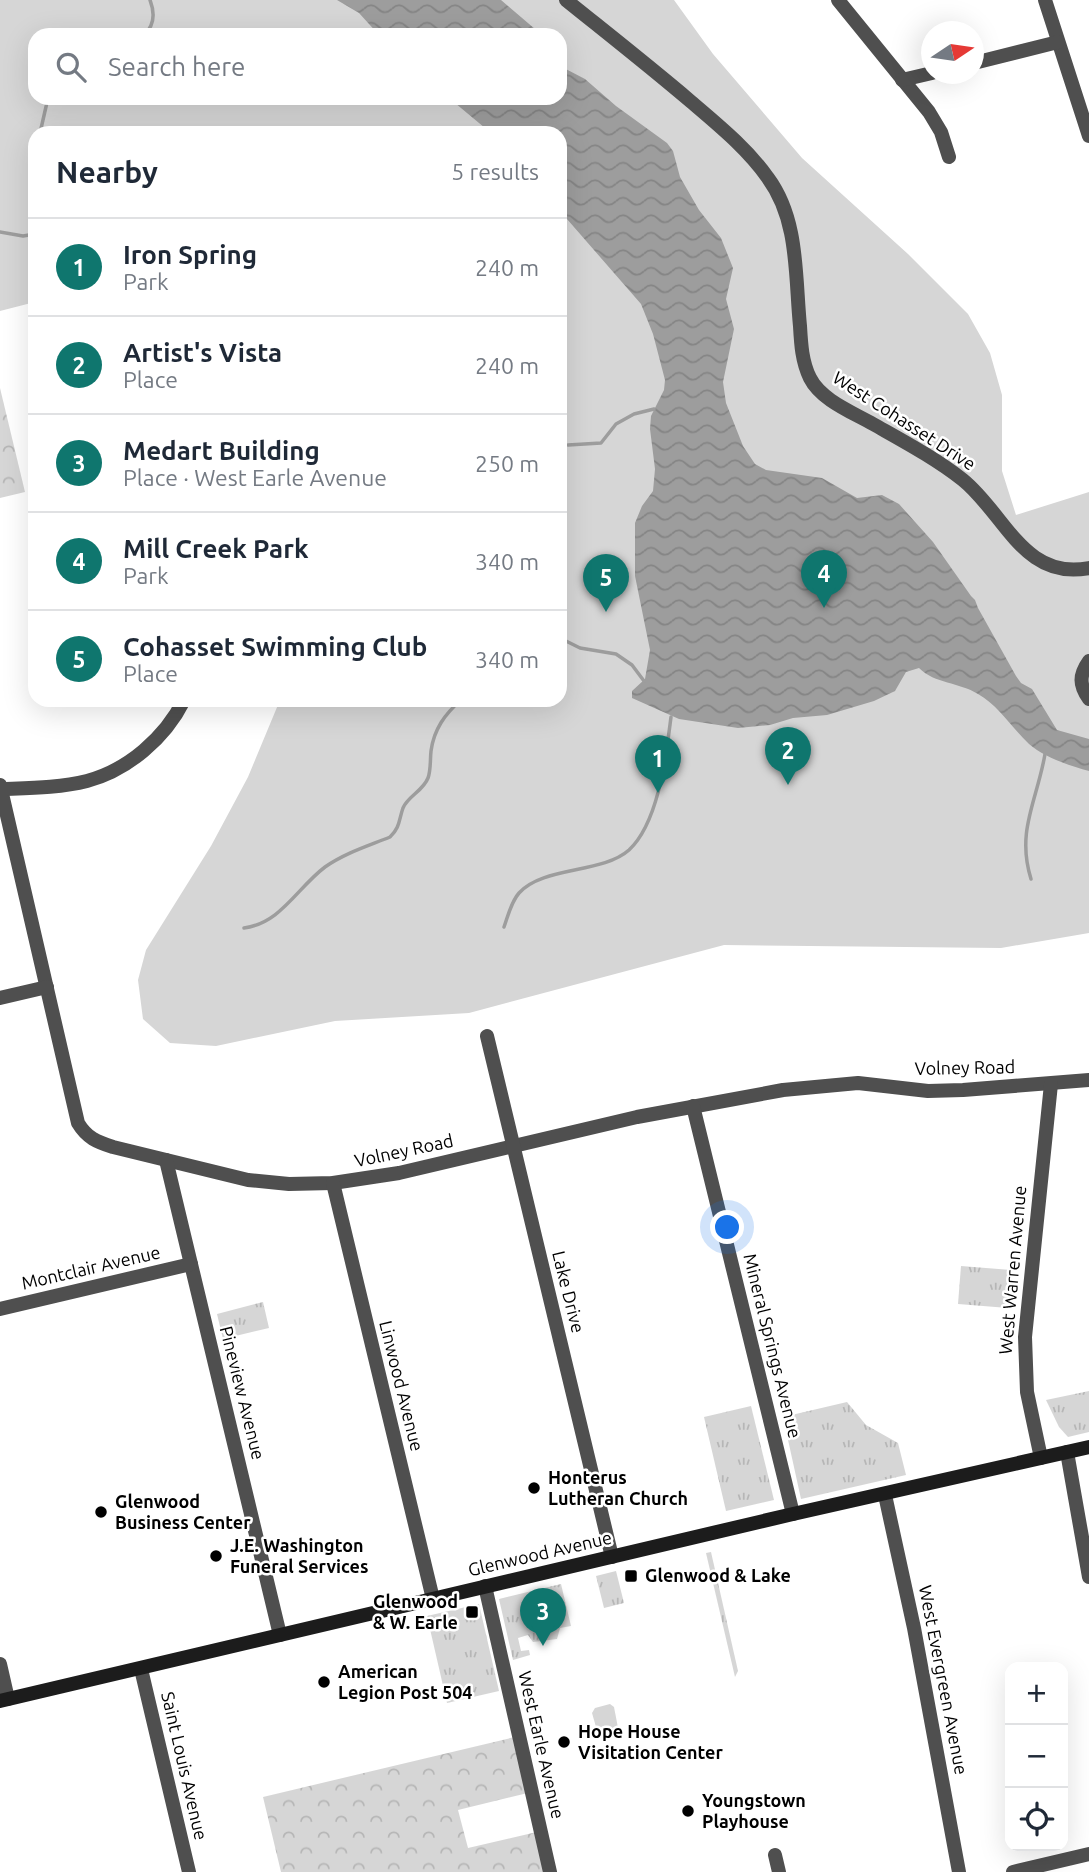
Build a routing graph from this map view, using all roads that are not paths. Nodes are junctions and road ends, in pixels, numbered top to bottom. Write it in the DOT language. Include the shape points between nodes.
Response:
graph roads {
  1 [pos="566,0"];
  2 [pos="838,0"];
  3 [pos="1045,0"];
  4 [pos="1058,42"];
  5 [pos="984,60"];
  6 [pos="921,76"];
  7 [pos="902,80"];
  8 [pos="1089,136"];
  9 [pos="949,157"];
  10 [pos="1089,568"];
  11 [pos="1089,661"];
  12 [pos="1089,699"];
  13 [pos="179,707"];
  14 [pos="0,787"];
  15 [pos="47,987"];
  16 [pos="0,998"];
  17 [pos="487,1036"];
  18 [pos="1089,1080"];
  19 [pos="1051,1084"];
  20 [pos="694,1106"];
  21 [pos="513,1146"];
  22 [pos="166,1160"];
  23 [pos="333,1184"];
  24 [pos="191,1264"];
  25 [pos="0,1309"];
  26 [pos="1089,1447"];
  27 [pos="1067,1452"];
  28 [pos="1041,1458"];
  29 [pos="885,1495"];
  30 [pos="793,1514"];
  31 [pos="612,1557"];
  32 [pos="1089,1577"];
  33 [pos="485,1586"];
  34 [pos="433,1598"];
  35 [pos="280,1636"];
  36 [pos="0,1664"];
  37 [pos="141,1669"];
  38 [pos="4,1700"];
  39 [pos="1089,1854"];
  40 [pos="775,1855"];
  41 [pos="190,1872"];
  42 [pos="550,1872"];
  43 [pos="779,1872"];
  44 [pos="959,1872"];
  45 [pos="1013,1872"];
  1 -- 10 [label="street, West Cohasset Drive" via="713,120 770,180 789,224 803,359 811,382 835,402 962,479 1036,561 1065,570"];
  2 -- 7 [label="street"];
  3 -- 4 [label="street"];
  4 -- 5 [label="street"];
  4 -- 8 [label="street"];
  6 -- 7 [label="street"];
  7 -- 9 [label="street" via="936,122"];
  11 -- 12 [label="street" via="1080,682"];
  13 -- 14 [label="street" via="148,747 112,771 85,782"];
  14 -- 15 [label="street, Volney Road"];
  15 -- 16 [label="street"];
  15 -- 22 [label="street, Volney Road" via="84,1134 99,1143"];
  17 -- 21 [label="street, Lake Drive"];
  18 -- 19 [label="street, Volney Road"];
  19 -- 20 [label="street, Volney Road" via="930,1091 836,1084"];
  19 -- 28 [label="street, West Warren Avenue" via="1025,1337 1027,1392"];
  20 -- 21 [label="street, Volney Road"];
  20 -- 30 [label="street, Mineral Springs Avenue"];
  21 -- 23 [label="street, Volney Road" via="398,1174"];
  21 -- 31 [label="street, Lake Drive"];
  22 -- 23 [label="street, Volney Road" via="248,1180"];
  22 -- 24 [label="street, Pineview Avenue"];
  23 -- 34 [label="street, Linwood Avenue"];
  24 -- 25 [label="street, Montclair Avenue"];
  24 -- 35 [label="street, Pineview Avenue"];
  26 -- 27 [label="main road, Glenwood Avenue"];
  27 -- 28 [label="main road, Glenwood Avenue"];
  27 -- 32 [label="street"];
  28 -- 29 [label="main road, Glenwood Avenue"];
  29 -- 30 [label="main road, Glenwood Avenue"];
  29 -- 44 [label="street, West Evergreen Avenue" via="915,1628"];
  30 -- 31 [label="main road, Glenwood Avenue"];
  31 -- 33 [label="main road, Glenwood Avenue"];
  33 -- 34 [label="main road, Glenwood Avenue"];
  33 -- 42 [label="street, West Earle Avenue"];
  34 -- 35 [label="main road, Glenwood Avenue"];
  35 -- 37 [label="main road, Glenwood Avenue"];
  36 -- 38 [label="street"];
  37 -- 38 [label="main road, Glenwood Avenue"];
  37 -- 41 [label="street, Saint Louis Avenue"];
  39 -- 45 [label="street"];
  40 -- 43 [label="street"];
}
